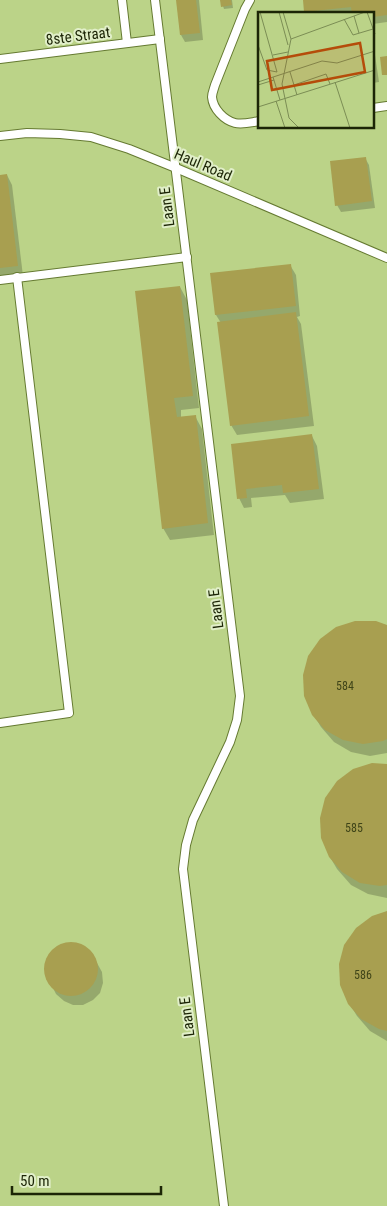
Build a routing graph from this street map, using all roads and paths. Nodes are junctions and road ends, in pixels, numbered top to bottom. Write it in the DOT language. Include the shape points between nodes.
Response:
graph roads {
  1 [pos="122,0"];
  2 [pos="155,0"];
  3 [pos="250,0"];
  4 [pos="160,39"];
  5 [pos="127,44"];
  6 [pos="0,60"];
  7 [pos="387,106"];
  8 [pos="374,108"];
  9 [pos="258,122"];
  10 [pos="0,136"];
  11 [pos="176,168"];
  12 [pos="187,257"];
  13 [pos="387,258"];
  14 [pos="17,278"];
  15 [pos="0,280"];
  16 [pos="0,723"];
  17 [pos="224,1206"];
  1 -- 5 [label="lane"];
  2 -- 4 [label="lane, Laan E"];
  3 -- 9 [label="lane" via="212,96 219,113 234,123"];
  4 -- 5 [label="lane, 8ste Straat"];
  4 -- 11 [label="lane, Laan E"];
  5 -- 6 [label="lane, 8ste Straat"];
  7 -- 8 [label="lane"];
  10 -- 11 [label="lane, Haul Road" via="27,133 92,137"];
  11 -- 12 [label="lane, Laan E"];
  11 -- 13 [label="lane, Haul Road"];
  12 -- 14 [label="lane"];
  12 -- 17 [label="lane, Laan E" via="240,696 230,742 193,820 183,868"];
  14 -- 15 [label="lane"];
  14 -- 16 [label="lane" via="69,713"];
}
